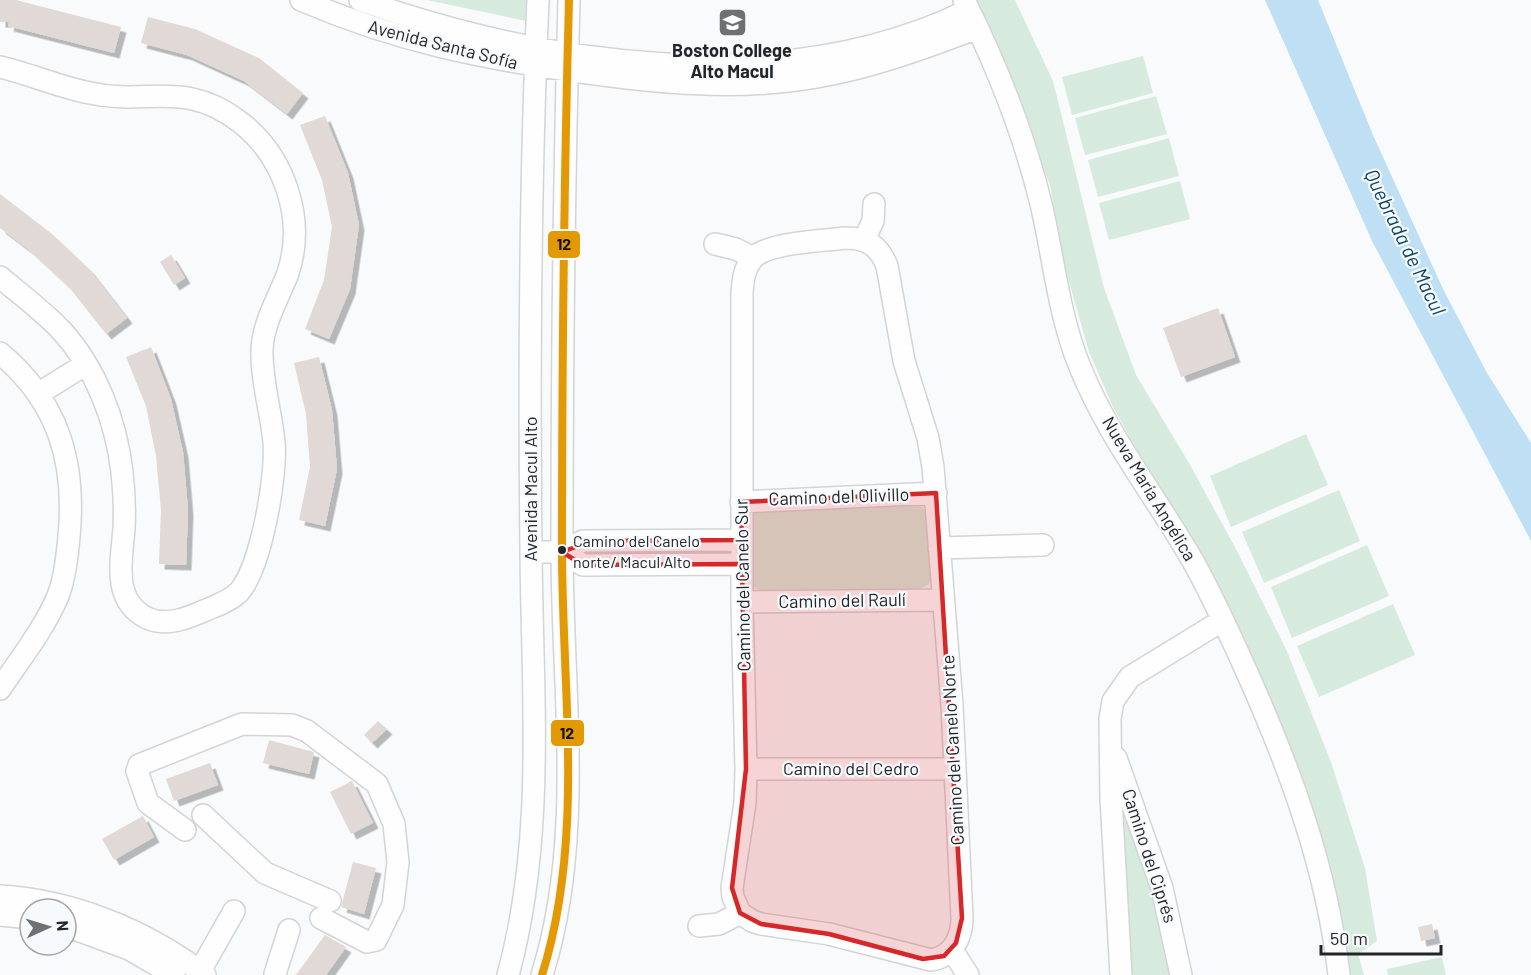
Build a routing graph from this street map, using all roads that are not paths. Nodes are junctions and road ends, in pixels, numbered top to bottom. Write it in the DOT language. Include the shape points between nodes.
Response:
graph roads {
  1 [pos="301,0"];
  2 [pos="360,0"];
  3 [pos="538,0"];
  4 [pos="569,0"];
  5 [pos="382,4"];
  6 [pos="970,13"];
  7 [pos="373,28"];
  8 [pos="536,57"];
  9 [pos="567,61"];
  10 [pos="0,67"];
  11 [pos="874,204"];
  12 [pos="864,240"];
  13 [pos="715,244"];
  14 [pos="753,258"];
  15 [pos="0,277"];
  16 [pos="0,353"];
  17 [pos="86,364"];
  18 [pos="38,394"];
  19 [pos="936,493"];
  20 [pos="741,502"];
  21 [pos="742,540"];
  22 [pos="1043,545"];
  23 [pos="939,548"];
  24 [pos="531,552"];
  25 [pos="562,552"];
  26 [pos="742,564"];
  27 [pos="943,600"];
  28 [pos="742,602"];
  29 [pos="1223,620"];
  30 [pos="0,689"];
  31 [pos="1110,739"];
  32 [pos="746,769"];
  33 [pos="955,769"];
  34 [pos="203,815"];
  35 [pos="185,830"];
  36 [pos="0,896"];
  37 [pos="234,911"];
  38 [pos="740,913"];
  39 [pos="0,915"];
  40 [pos="18,917"];
  41 [pos="699,926"];
  42 [pos="78,930"];
  43 [pos="289,930"];
  44 [pos="952,950"];
  45 [pos="202,973"];
  46 [pos="275,974"];
  47 [pos="174,975"];
  48 [pos="508,975"];
  49 [pos="542,975"];
  50 [pos="968,975"];
  51 [pos="1121,975"];
  52 [pos="1181,975"];
  53 [pos="1339,975"];
  1 -- 7 [label="street, Avenida Santa Sofía"];
  2 -- 5 [label="street, Avenida Santa Sofía"];
  3 -- 8 [label="street, Avenida Macul Alto"];
  4 -- 9 [label="street, Avenida Macul Alto"];
  5 -- 7 [label="street"];
  5 -- 8 [label="street, Avenida Santa Sofía"];
  6 -- 9 [label="street, Avenida Santa Sofía" via="860,49 792,61 743,65"];
  6 -- 29 [label="street, Nueva María Angélica" via="1014,118 1033,176 1066,324 1080,368 1103,415 1181,541"];
  7 -- 8 [label="street, Avenida Santa Sofía" via="467,54"];
  8 -- 9 [label="street, Avenida Santa Sofía"];
  8 -- 24 [label="street, Avenida Macul Alto"];
  9 -- 25 [label="street, Avenida Macul Alto"];
  10 -- 17 [label="street" via="89,93 180,96 212,105 252,133 273,158 284,180 294,220 292,253 262,348 274,443 272,487 249,575 238,593 225,603 166,622 146,617 130,604 120,577 124,497 118,449 105,405"];
  11 -- 12 [label="street" via="873,220"];
  12 -- 14 [label="street" via="846,238 774,248"];
  12 -- 19 [label="street, Camino del Canelo Norte" via="878,249 887,266 904,361 931,452"];
  13 -- 14 [label="street"];
  14 -- 20 [label="street, Camino del Canelo Sur" via="744,272 742,293"];
  15 -- 17 [label="street" via="58,327"];
  16 -- 18 [label="street"];
  17 -- 18 [label="street"];
  18 -- 30 [label="street" via="58,430 69,471 72,512 67,554 57,596"];
  19 -- 20 [label="street, Camino del Olivillo"];
  19 -- 23 [label="street, Camino del Canelo Norte"];
  20 -- 21 [label="street, Camino del Canelo Sur"];
  21 -- 25 [label="street" via="583,541"];
  21 -- 26 [label="street, Camino del Canelo Sur"];
  22 -- 23 [label="street"];
  23 -- 27 [label="street, Camino del Canelo Norte"];
  24 -- 25 [label="street"];
  24 -- 48 [label="street, Avenida Macul Alto" via="534,804 527,887"];
  25 -- 26 [label="street" via="583,565"];
  25 -- 49 [label="street, Avenida Macul Alto" via="567,818 558,914"];
  26 -- 28 [label="street, Camino del Canelo Sur"];
  27 -- 28 [label="street, Camino del Raulí"];
  27 -- 33 [label="street, Camino del Canelo Norte"];
  28 -- 32 [label="street, Camino del Canelo Sur"];
  29 -- 31 [label="street, Camino del Ciprés" via="1125,682 1113,701"];
  29 -- 53 [label="street, Nueva María Angélica" via="1274,731 1297,796 1321,876"];
  31 -- 51 [label="street, Camino del Ciprés"];
  31 -- 52 [label="street, Camino del Ciprés" via="1162,888"];
  32 -- 33 [label="street, Camino del Cedro"];
  32 -- 38 [label="street, Camino del Canelo Sur" via="732,888"];
  33 -- 44 [label="street, Camino del Canelo Norte" via="962,927"];
  34 -- 35 [label="street" via="266,873 367,942 376,940 393,905 398,862 394,824 380,788 307,731 292,725 242,724 139,765 137,771 148,803"];
  36 -- 45 [label="street" via="38,901 93,916 147,939"];
  37 -- 45 [label="street"];
  38 -- 41 [label="street" via="719,924"];
  38 -- 44 [label="street" via="761,924 829,934 923,959 939,959"];
  39 -- 40 [label="street"];
  42 -- 47 [label="street" via="129,949"];
  43 -- 46 [label="street"];
  44 -- 50 [label="street"];
}
